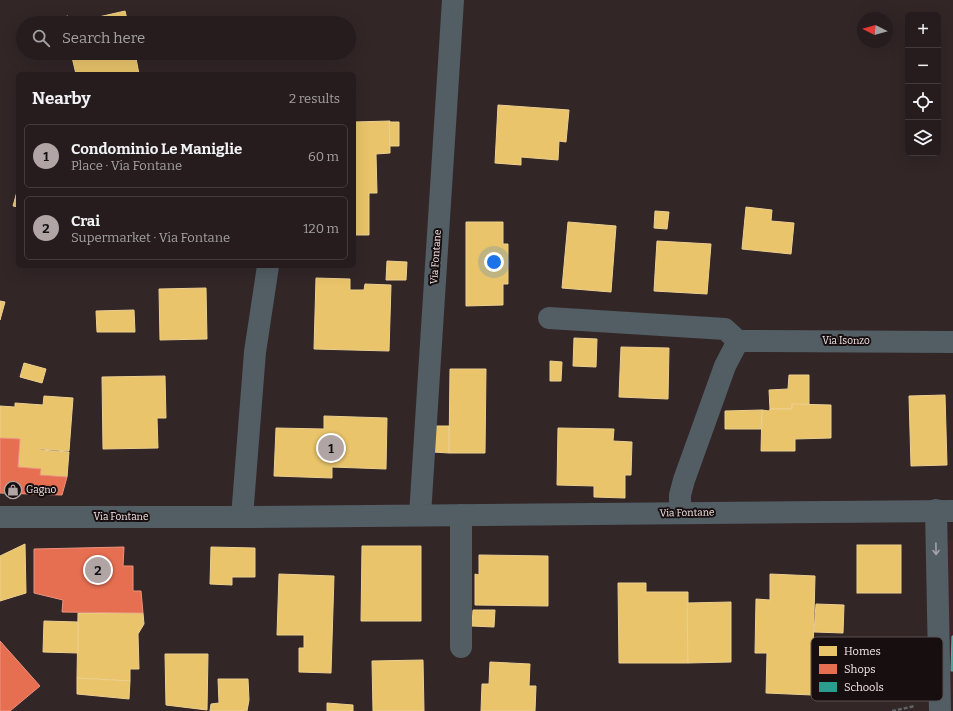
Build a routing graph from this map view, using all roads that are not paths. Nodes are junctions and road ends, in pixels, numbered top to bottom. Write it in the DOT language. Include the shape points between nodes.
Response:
graph roads {
  1 [pos="453,0"];
  2 [pos="268,268"];
  3 [pos="549,318"];
  4 [pos="738,341"];
  5 [pos="953,342"];
  6 [pos="944,510"];
  7 [pos="680,513"];
  8 [pos="420,515"];
  9 [pos="461,515"];
  10 [pos="0,517"];
  11 [pos="242,517"];
  12 [pos="941,637"];
  13 [pos="461,647"];
  14 [pos="940,701"];
  15 [pos="940,711"];
  1 -- 8 [label="street, Via Fontane"];
  2 -- 11 [label="street" via="255,352"];
  3 -- 4 [label="street" via="725,329"];
  4 -- 5 [label="street, Via Isonzo"];
  4 -- 7 [label="street" via="725,366 684,480 680,495"];
  6 -- 7 [label="street, Via Fontane"];
  6 -- 12 [label="street, one-way"];
  7 -- 9 [label="street, Via Fontane"];
  8 -- 9 [label="street, Via Fontane"];
  8 -- 11 [label="street, Via Fontane"];
  9 -- 13 [label="street"];
  10 -- 11 [label="street, Via Fontane"];
  14 -- 15 [label="street, one-way"];
}
